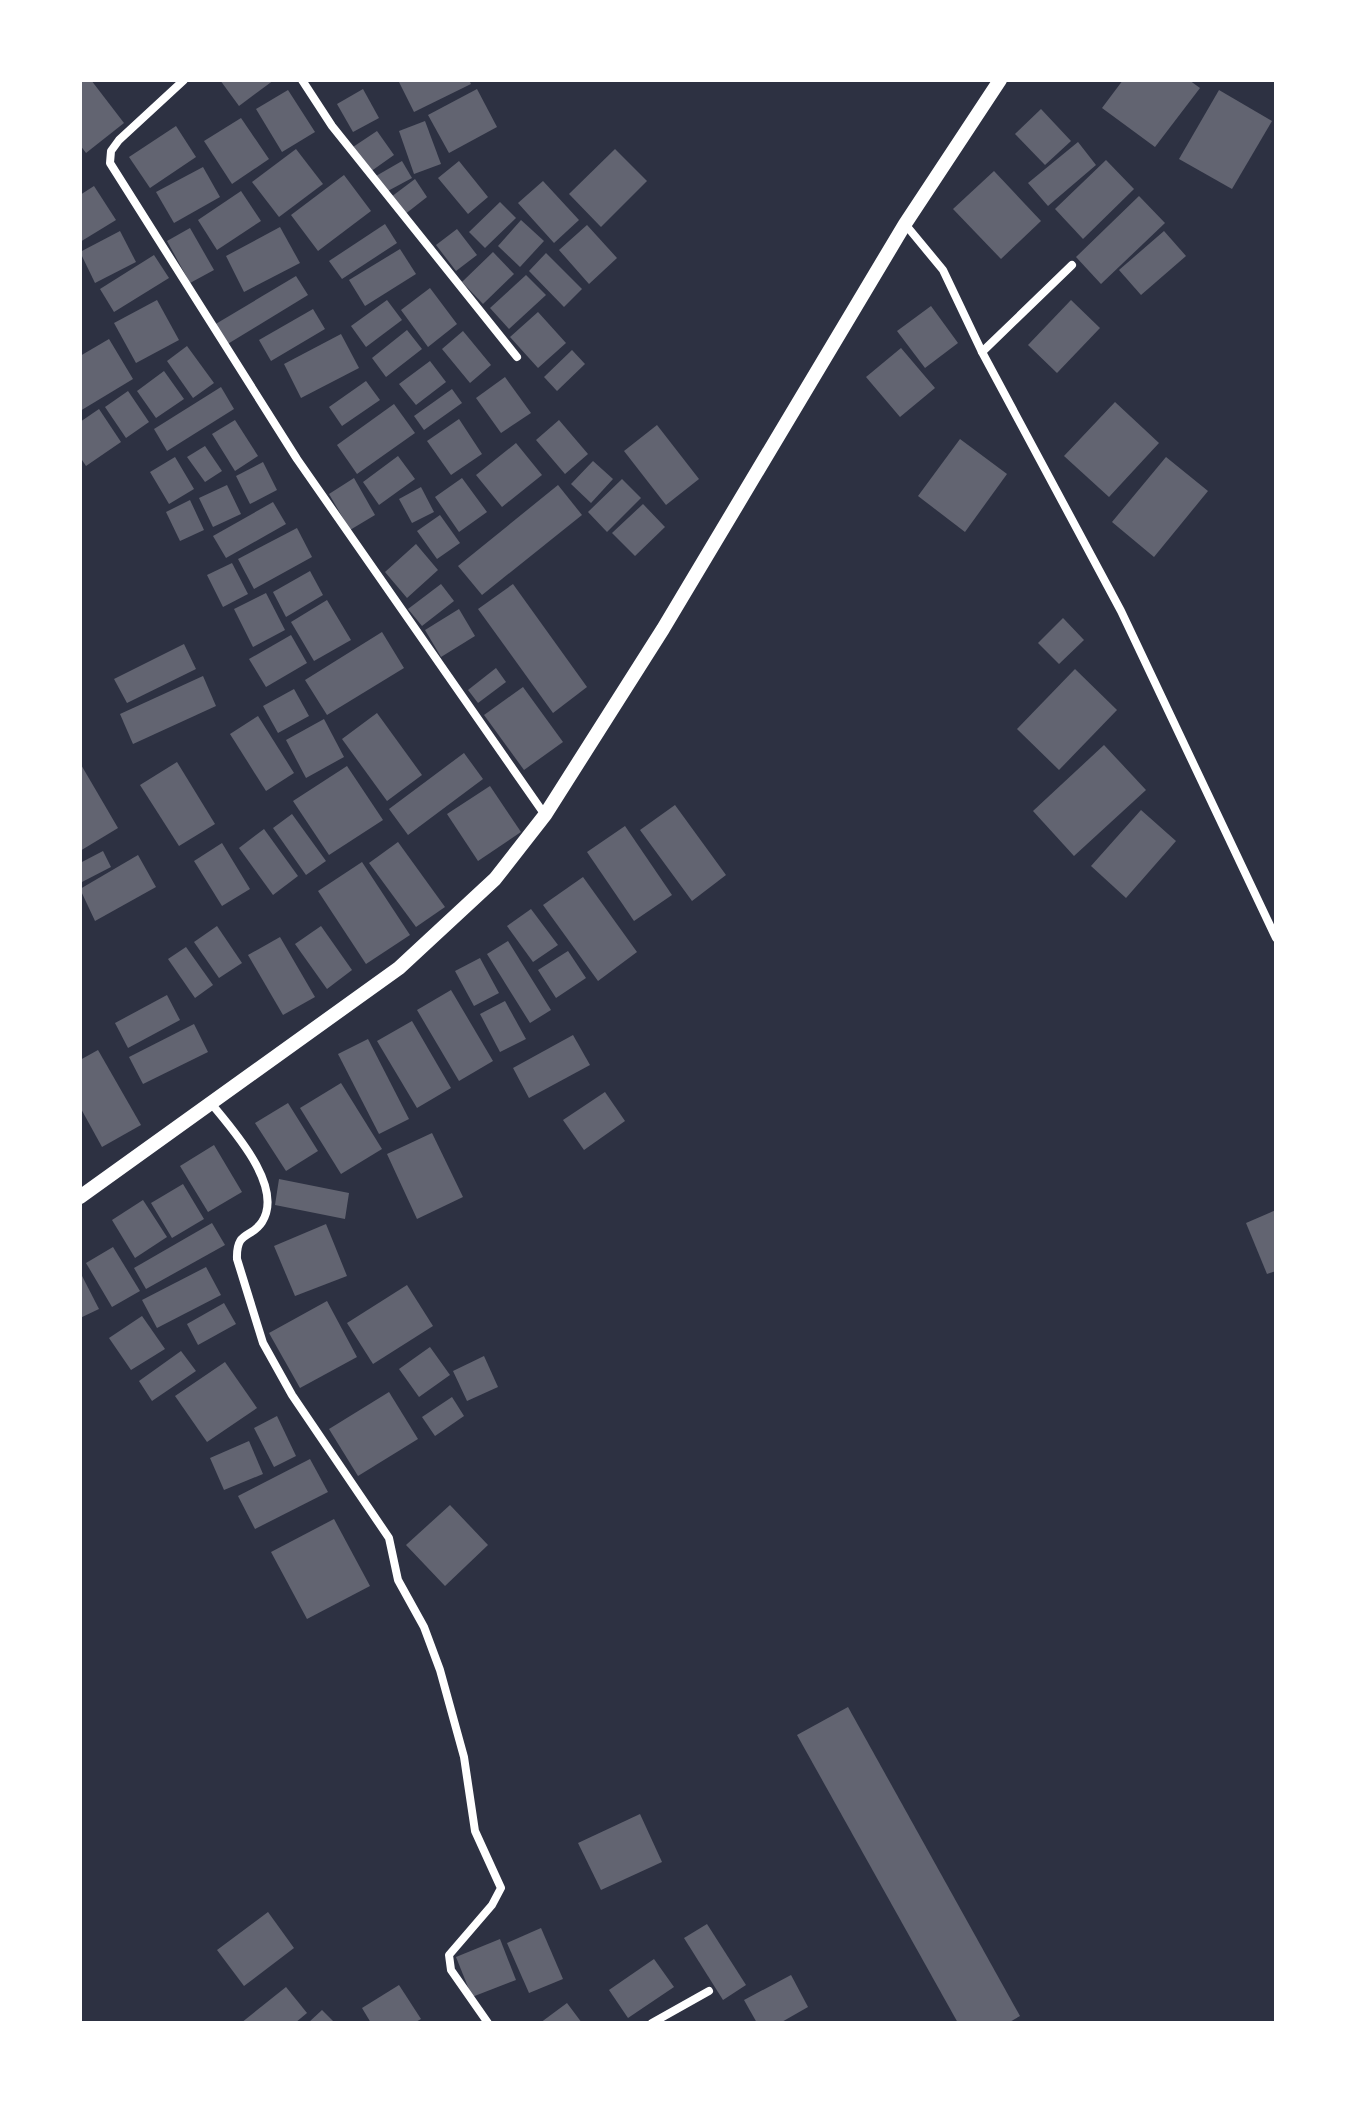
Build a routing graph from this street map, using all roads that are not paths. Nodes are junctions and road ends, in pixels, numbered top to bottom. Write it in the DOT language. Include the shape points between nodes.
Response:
graph roads {
  1 [pos="184,80"];
  2 [pos="302,80"];
  3 [pos="1000,80"];
  4 [pos="905,224"];
  5 [pos="1072,265"];
  6 [pos="982,352"];
  7 [pos="517,357"];
  8 [pos="545,815"];
  9 [pos="1276,938"];
  10 [pos="210,1102"];
  11 [pos="80,1197"];
  12 [pos="709,1991"];
  13 [pos="488,2023"];
  14 [pos="652,2023"];
  1 -- 8 [label="street" via="119,140 110,163 297,459"];
  2 -- 7 [label="street" via="350,150"];
  3 -- 4 [label="street"];
  4 -- 6 [label="street" via="943,270"];
  4 -- 8 [label="street" via="663,629"];
  5 -- 6 [label="street"];
  6 -- 9 [label="street" via="1121,611"];
  8 -- 10 [label="street" via="495,879 399,968"];
  10 -- 11 [label="street"];
  10 -- 13 [label="street" via="251,1153 265,1187 267,1212 261,1225 236,1245 263,1343 389,1538 398,1580 440,1670 464,1757 475,1831 501,1888 449,1955 451,1970"];
  12 -- 14 [label="street"];
}
